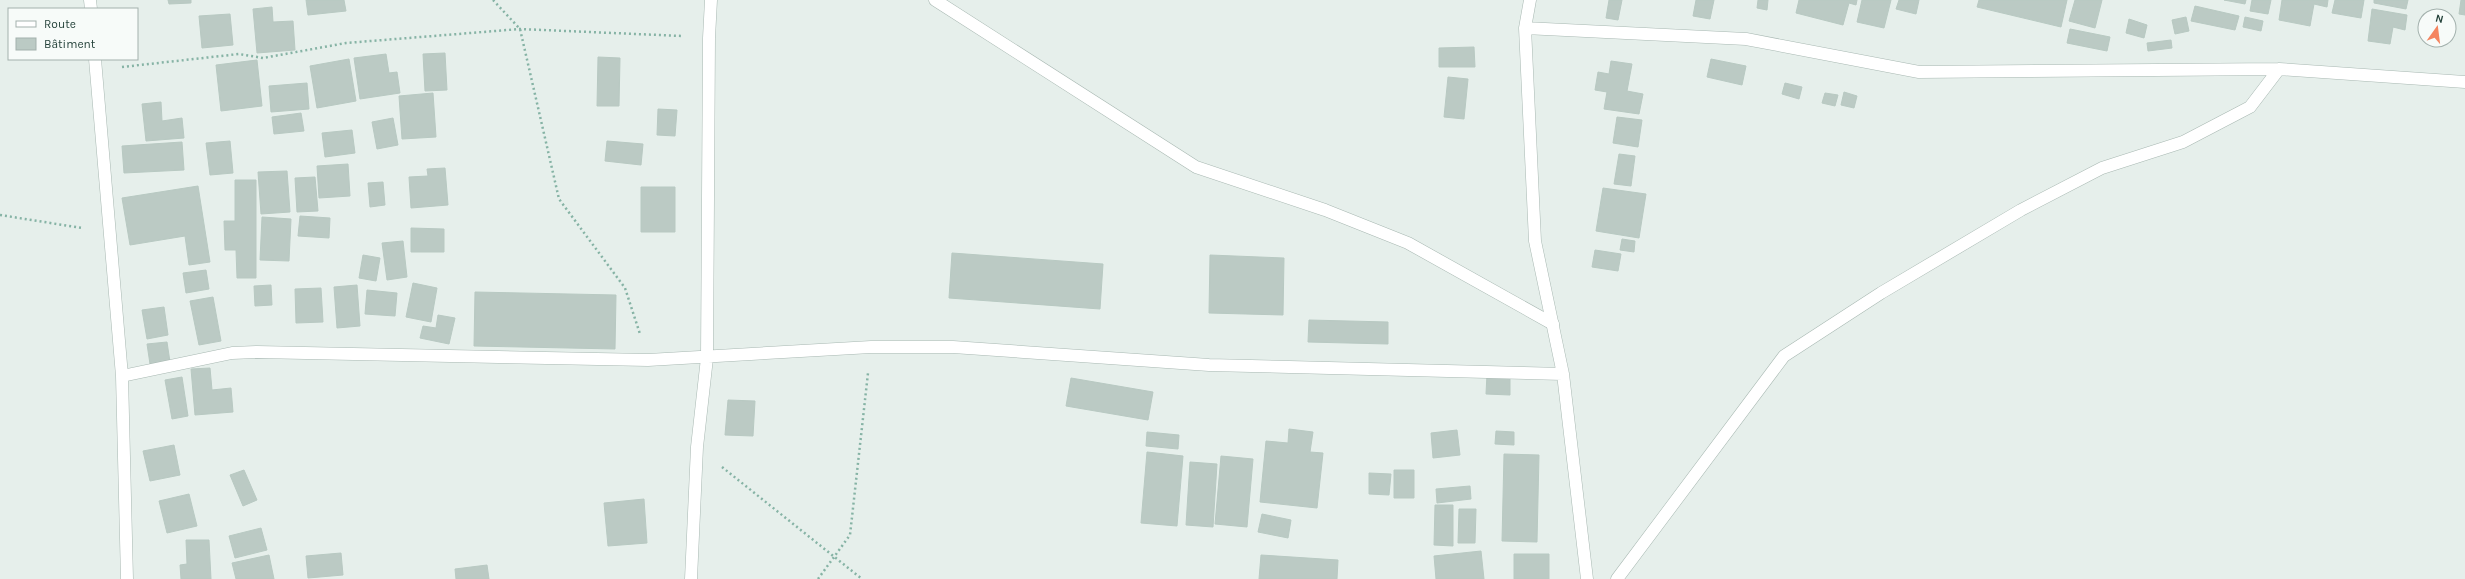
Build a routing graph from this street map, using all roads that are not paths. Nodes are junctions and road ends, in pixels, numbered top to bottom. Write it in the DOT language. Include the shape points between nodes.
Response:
graph roads {
  1 [pos="711,0"];
  2 [pos="935,0"];
  3 [pos="1530,0"];
  4 [pos="1525,28"];
  5 [pos="95,65"];
  6 [pos="2279,69"];
  7 [pos="2465,82"];
  8 [pos="1553,324"];
  9 [pos="707,358"];
  10 [pos="1563,374"];
  11 [pos="122,376"];
  12 [pos="127,579"];
  13 [pos="691,579"];
  14 [pos="1587,579"];
  15 [pos="1617,579"];
  1 -- 9 [label="street"];
  2 -- 8 [label="street" via="1196,167 1326,210 1408,242"];
  3 -- 4 [label="street"];
  4 -- 6 [label="street" via="1746,39 1919,72"];
  4 -- 8 [label="street" via="1535,241"];
  5 -- 11 [label="street"];
  6 -- 7 [label="street"];
  6 -- 15 [label="street" via="2250,107 2183,142 2102,168 2021,210 1881,293 1784,356"];
  8 -- 10 [label="street"];
  9 -- 10 [label="street" via="871,347 953,347 1209,365"];
  9 -- 11 [label="street" via="648,360 257,352 232,353"];
  9 -- 13 [label="street" via="697,446"];
  10 -- 14 [label="street"];
  11 -- 12 [label="street"];
}
